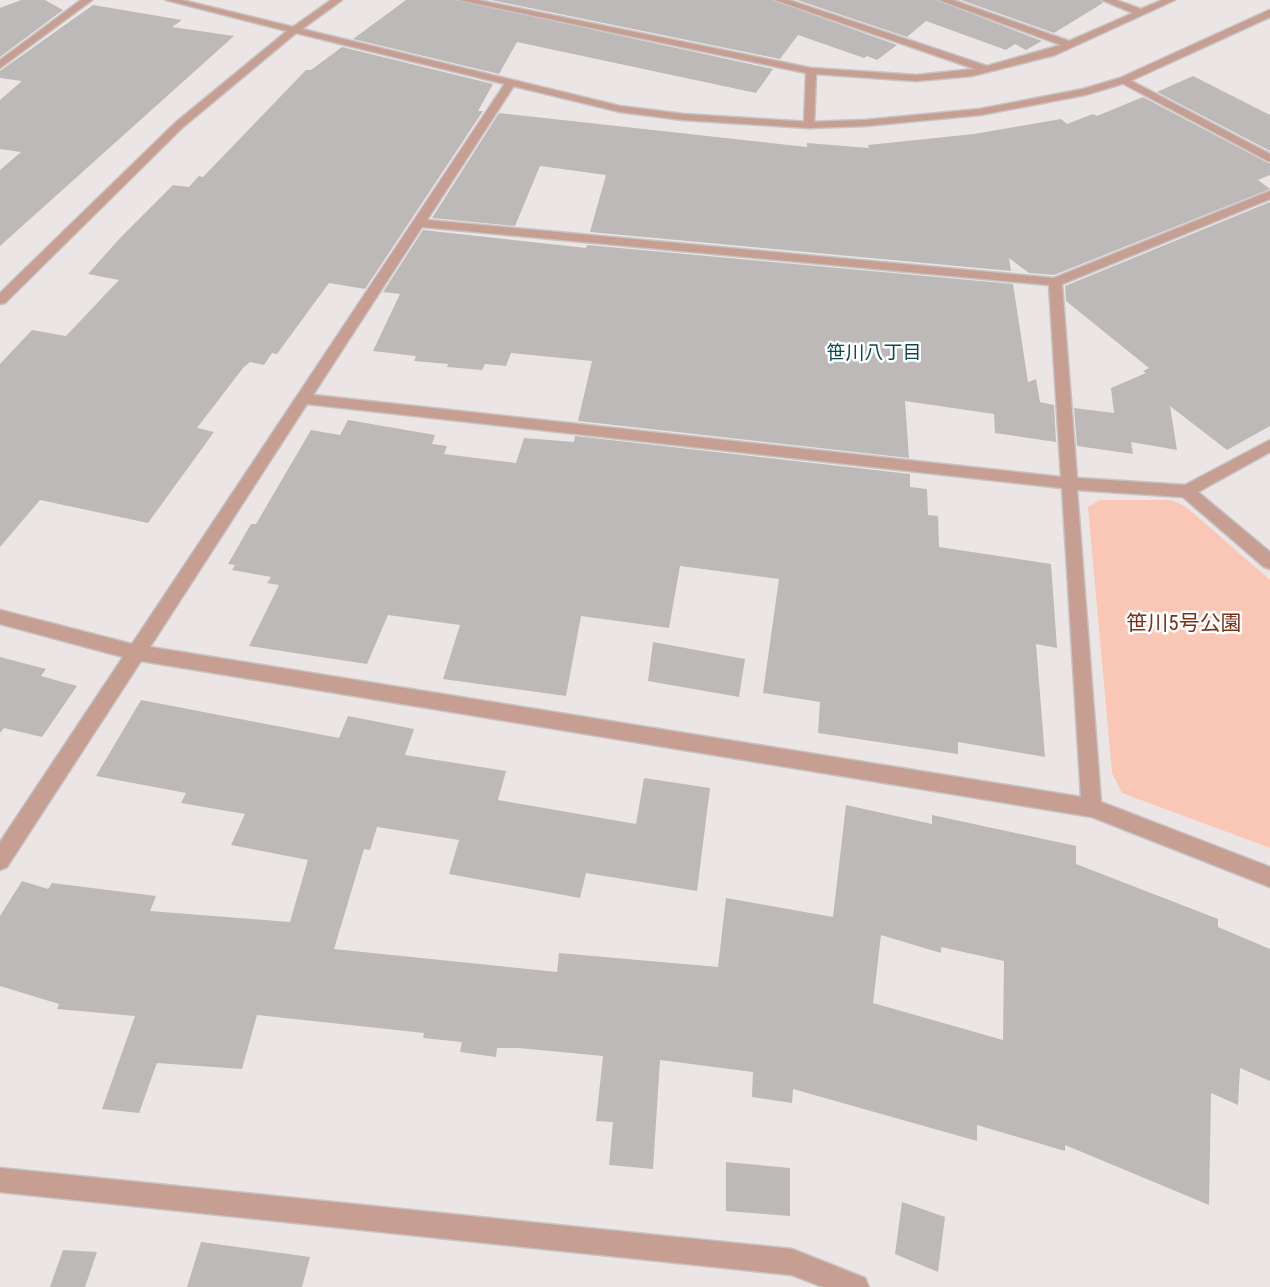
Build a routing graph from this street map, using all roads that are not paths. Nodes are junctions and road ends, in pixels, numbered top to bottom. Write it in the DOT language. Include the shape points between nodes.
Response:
graph roads {
  1 [pos="87,0"];
  2 [pos="171,0"];
  3 [pos="337,0"];
  4 [pos="464,0"];
  5 [pos="780,0"];
  6 [pos="944,0"];
  7 [pos="1107,0"];
  8 [pos="1170,0"];
  9 [pos="1142,12"];
  10 [pos="1270,13"];
  11 [pos="294,30"];
  12 [pos="1070,45"];
  13 [pos="0,65"];
  14 [pos="989,70"];
  15 [pos="811,71"];
  16 [pos="1124,80"];
  17 [pos="510,84"];
  18 [pos="809,125"];
  19 [pos="1270,159"];
  20 [pos="1270,195"];
  21 [pos="420,223"];
  22 [pos="1055,282"];
  23 [pos="0,300"];
  24 [pos="304,399"];
  25 [pos="1270,445"];
  26 [pos="1070,483"];
  27 [pos="1187,491"];
  28 [pos="1270,562"];
  29 [pos="0,617"];
  30 [pos="138,653"];
  31 [pos="1092,808"];
  32 [pos="0,860"];
  33 [pos="1270,877"];
  34 [pos="0,1180"];
  35 [pos="856,1287"];
  1 -- 13 [label="street"];
  2 -- 11 [label="street"];
  3 -- 11 [label="street"];
  4 -- 15 [label="street"];
  5 -- 14 [label="street"];
  6 -- 12 [label="street"];
  7 -- 9 [label="street"];
  8 -- 9 [label="street"];
  9 -- 12 [label="street"];
  10 -- 16 [label="street"];
  11 -- 17 [label="street"];
  11 -- 23 [label="street" via="179,125"];
  12 -- 14 [label="street"];
  14 -- 15 [label="street" via="916,78"];
  15 -- 18 [label="street"];
  16 -- 18 [label="street" via="980,112"];
  16 -- 19 [label="street"];
  17 -- 18 [label="street" via="620,109"];
  17 -- 21 [label="street"];
  20 -- 22 [label="street"];
  21 -- 22 [label="street"];
  21 -- 24 [label="street"];
  22 -- 26 [label="street"];
  24 -- 26 [label="street"];
  24 -- 30 [label="street"];
  25 -- 27 [label="street"];
  26 -- 27 [label="street"];
  26 -- 31 [label="street"];
  27 -- 28 [label="street"];
  29 -- 30 [label="street"];
  30 -- 31 [label="street"];
  30 -- 32 [label="street"];
  31 -- 33 [label="street"];
  34 -- 35 [label="street" via="792,1262"];
}
